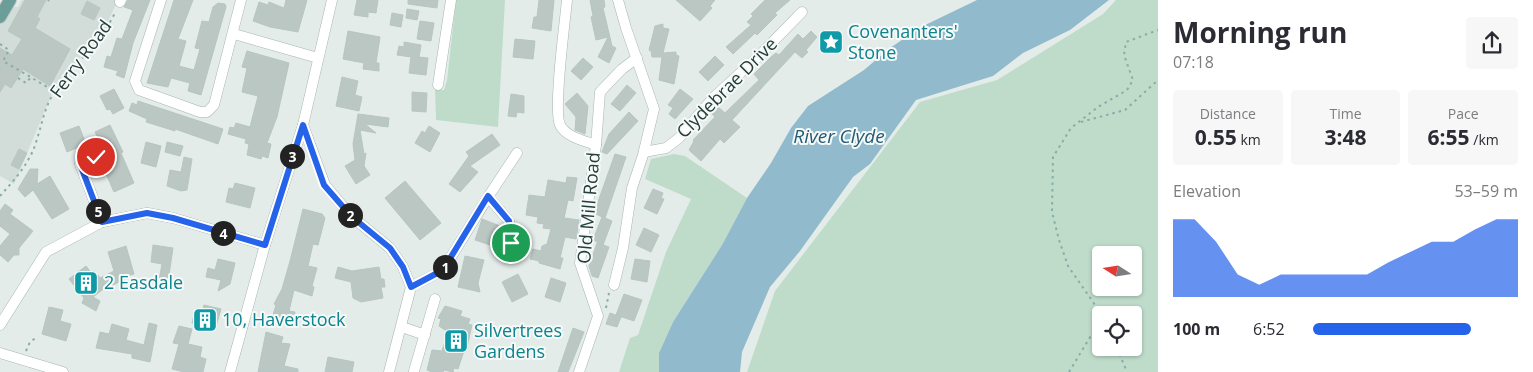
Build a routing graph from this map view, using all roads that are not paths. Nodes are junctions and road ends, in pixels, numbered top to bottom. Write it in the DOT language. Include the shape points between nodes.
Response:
graph roads {
  1 [pos="10,0"];
  2 [pos="162,0"];
  3 [pos="241,0"];
  4 [pos="332,0"];
  5 [pos="450,0"];
  6 [pos="567,0"];
  7 [pos="618,0"];
  8 [pos="802,12"];
  9 [pos="0,15"];
  10 [pos="234,34"];
  11 [pos="318,58"];
  12 [pos="637,58"];
  13 [pos="438,85"];
  14 [pos="303,125"];
  15 [pos="596,145"];
  16 [pos="644,152"];
  17 [pos="517,153"];
  18 [pos="96,157"];
  19 [pos="488,196"];
  20 [pos="102,222"];
  21 [pos="265,245"];
  22 [pos="511,250"];
  23 [pos="614,285"];
  24 [pos="411,287"];
  25 [pos="435,299"];
  26 [pos="0,325"];
  27 [pos="402,327"];
  28 [pos="425,335"];
  29 [pos="0,353"];
  30 [pos="414,371"];
  31 [pos="63,372"];
  32 [pos="230,372"];
  33 [pos="389,372"];
  34 [pos="579,372"];
  1 -- 9 [label="main road"];
  2 -- 10 [label="street" via="135,81 139,90 200,112 212,109"];
  3 -- 10 [label="street"];
  4 -- 11 [label="street"];
  5 -- 13 [label="street"];
  6 -- 15 [label="street, Old Mill Road" via="559,124 566,133"];
  7 -- 12 [label="street"];
  8 -- 16 [label="street, Clydebrae Drive" via="713,98 679,138 666,148"];
  10 -- 11 [label="street"];
  11 -- 14 [label="street"];
  12 -- 15 [label="street" via="600,92"];
  12 -- 16 [label="street" via="654,109"];
  14 -- 21 [label="street"];
  14 -- 24 [label="street" via="324,185 351,216 390,248"];
  15 -- 34 [label="street, Old Mill Road" via="580,263 598,316"];
  16 -- 23 [label="street" via="632,188"];
  17 -- 19 [label="street"];
  18 -- 20 [label="street" via="80,164"];
  19 -- 22 [label="street" via="509,221"];
  19 -- 24 [label="street" via="443,270"];
  20 -- 21 [label="street" via="147,213"];
  20 -- 26 [label="street" via="46,252"];
  21 -- 32 [label="street"];
  24 -- 27 [label="street"];
  25 -- 28 [label="street"];
  27 -- 28 [label="street"];
  27 -- 33 [label="street"];
  28 -- 30 [label="street"];
  29 -- 31 [label="street"];
}
